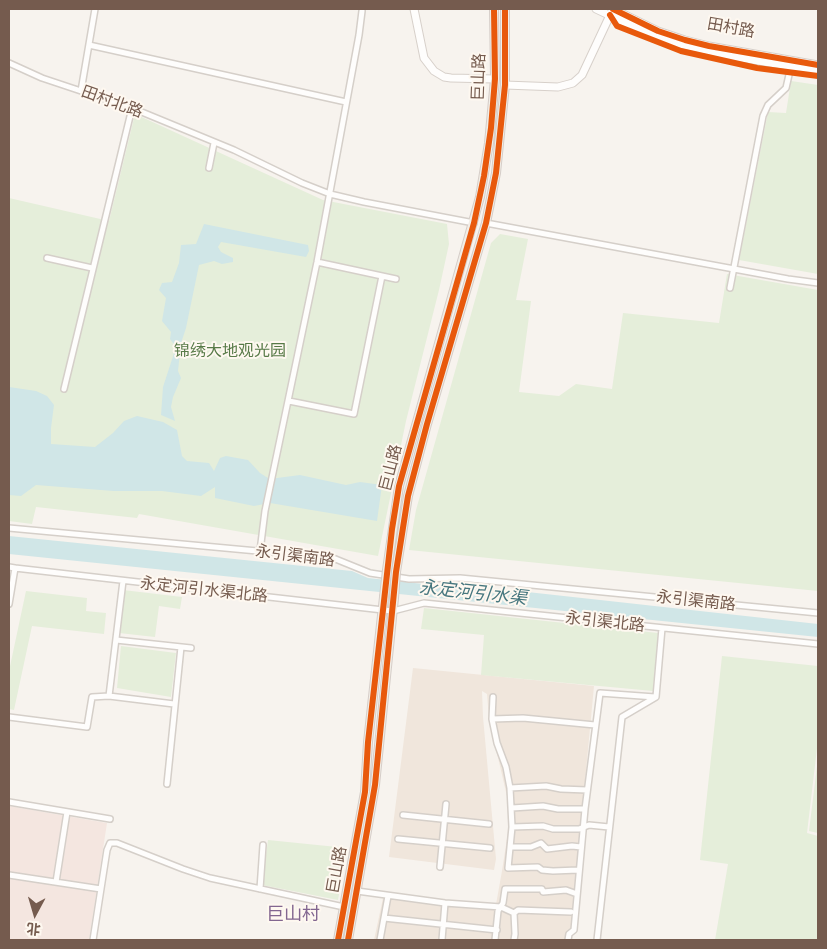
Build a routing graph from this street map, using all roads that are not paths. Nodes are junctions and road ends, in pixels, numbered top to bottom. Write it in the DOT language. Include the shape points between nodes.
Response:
graph roads {
  1 [pos="95,9"];
  2 [pos="414,9"];
  3 [pos="494,9"];
  4 [pos="505,9"];
  5 [pos="596,9"];
  6 [pos="362,11"];
  7 [pos="612,11"];
  8 [pos="89,45"];
  9 [pos="9,63"];
  10 [pos="818,65"];
  11 [pos="790,66"];
  12 [pos="818,71"];
  13 [pos="494,79"];
  14 [pos="505,85"];
  15 [pos="81,91"];
  16 [pos="346,102"];
  17 [pos="132,108"];
  18 [pos="214,143"];
  19 [pos="208,168"];
  20 [pos="330,194"];
  21 [pos="474,223"];
  22 [pos="486,223"];
  23 [pos="48,258"];
  24 [pos="317,262"];
  25 [pos="92,268"];
  26 [pos="734,269"];
  27 [pos="382,276"];
  28 [pos="396,279"];
  29 [pos="818,283"];
  30 [pos="730,288"];
  31 [pos="64,389"];
  32 [pos="289,401"];
  33 [pos="9,528"];
  34 [pos="260,551"];
  35 [pos="9,567"];
  36 [pos="16,568"];
  37 [pos="122,581"];
  38 [pos="9,604"];
  39 [pos="383,610"];
  40 [pos="393,611"];
  41 [pos="818,613"];
  42 [pos="662,628"];
  43 [pos="116,640"];
  44 [pos="818,644"];
  45 [pos="182,647"];
  46 [pos="191,648"];
  47 [pos="109,696"];
  48 [pos="656,697"];
  49 [pos="493,698"];
  50 [pos="174,704"];
  51 [pos="9,717"];
  52 [pos="492,720"];
  53 [pos="595,725"];
  54 [pos="167,784"];
  55 [pos="510,788"];
  56 [pos="588,790"];
  57 [pos="9,802"];
  58 [pos="446,804"];
  59 [pos="512,808"];
  60 [pos="585,809"];
  61 [pos="67,812"];
  62 [pos="403,814"];
  63 [pos="110,819"];
  64 [pos="444,820"];
  65 [pos="489,824"];
  66 [pos="512,827"];
  67 [pos="584,827"];
  68 [pos="609,827"];
  69 [pos="398,839"];
  70 [pos="442,844"];
  71 [pos="263,845"];
  72 [pos="510,847"];
  73 [pos="581,847"];
  74 [pos="490,848"];
  75 [pos="440,867"];
  76 [pos="578,870"];
  77 [pos="9,875"];
  78 [pos="56,882"];
  79 [pos="260,888"];
  80 [pos="101,889"];
  81 [pos="357,891"];
  82 [pos="577,894"];
  83 [pos="388,896"];
  84 [pos="446,903"];
  85 [pos="344,907"];
  86 [pos="501,907"];
  87 [pos="571,912"];
  88 [pos="514,913"];
  89 [pos="384,918"];
  90 [pos="443,925"];
  91 [pos="497,930"];
  92 [pos="92,940"];
  93 [pos="338,940"];
  94 [pos="348,940"];
  95 [pos="380,940"];
  96 [pos="442,940"];
  97 [pos="495,940"];
  98 [pos="514,940"];
  99 [pos="568,940"];
  100 [pos="597,940"];
  1 -- 8 [label="street"];
  2 -- 13 [label="main road" via="424,58 434,70 444,77"];
  3 -- 13 [label="main road, 巨山路"];
  4 -- 14 [label="main road, 巨山路"];
  5 -- 7 [label="main road"];
  6 -- 16 [label="street"];
  7 -- 10 [label="main road" via="685,40"];
  7 -- 11 [label="main road" via="643,31 674,43"];
  7 -- 14 [label="main road" via="582,75 573,83 558,87"];
  8 -- 15 [label="street"];
  8 -- 16 [label="street"];
  9 -- 15 [label="street, 田村北路"];
  11 -- 12 [label="main road"];
  11 -- 26 [label="street" via="786,88 768,105 763,116"];
  13 -- 21 [label="main road, 巨山路" via="487,161"];
  14 -- 22 [label="main road, 巨山路" via="496,173"];
  15 -- 17 [label="street, 田村北路"];
  16 -- 20 [label="street"];
  17 -- 18 [label="street, 田村北路"];
  17 -- 25 [label="street"];
  18 -- 19 [label="street"];
  18 -- 20 [label="street, 田村北路"];
  20 -- 21 [label="street, 田村北路"];
  20 -- 24 [label="street"];
  21 -- 39 [label="main road, 巨山路, bridge" via="399,486"];
  22 -- 26 [label="street"];
  22 -- 40 [label="main road, 巨山路, bridge" via="408,496"];
  23 -- 25 [label="street"];
  24 -- 27 [label="street"];
  24 -- 32 [label="street"];
  25 -- 31 [label="street"];
  26 -- 29 [label="street"];
  26 -- 30 [label="street"];
  27 -- 28 [label="street"];
  27 -- 32 [label="street" via="354,414"];
  32 -- 34 [label="street" via="265,511"];
  33 -- 34 [label="street, 永引渠南路"];
  34 -- 41 [label="street, 永引渠南路" via="333,558 370,573 409,579 460,578"];
  35 -- 36 [label="street, 永定河引水渠北路"];
  36 -- 37 [label="street, 永定河引水渠北路"];
  36 -- 38 [label="street"];
  37 -- 39 [label="street, 永定河引水渠北路"];
  37 -- 43 [label="street"];
  39 -- 40 [label="street, 永定河引水渠北路"];
  39 -- 85 [label="main road, 巨山路" via="365,792"];
  40 -- 42 [label="street, 永引渠北路" via="424,603"];
  40 -- 81 [label="main road, 巨山路" via="375,785"];
  42 -- 44 [label="street, 永引渠北路"];
  42 -- 48 [label="street"];
  43 -- 45 [label="street"];
  43 -- 47 [label="street"];
  45 -- 46 [label="street"];
  45 -- 50 [label="street"];
  47 -- 50 [label="street"];
  47 -- 51 [label="street" via="92,697 87,727"];
  48 -- 53 [label="street" via="600,693"];
  48 -- 68 [label="street" via="622,717"];
  49 -- 52 [label="street"];
  50 -- 54 [label="street"];
  52 -- 53 [label="street" via="523,718"];
  52 -- 55 [label="street"];
  53 -- 56 [label="street"];
  55 -- 56 [label="street" via="546,786"];
  55 -- 59 [label="street"];
  56 -- 60 [label="street"];
  57 -- 61 [label="street"];
  58 -- 64 [label="street"];
  59 -- 60 [label="street"];
  59 -- 66 [label="street"];
  60 -- 67 [label="street"];
  61 -- 63 [label="street"];
  61 -- 78 [label="street"];
  62 -- 64 [label="street"];
  64 -- 65 [label="street"];
  64 -- 70 [label="street"];
  66 -- 67 [label="street"];
  66 -- 72 [label="street"];
  67 -- 68 [label="street"];
  67 -- 73 [label="street"];
  68 -- 100 [label="street"];
  69 -- 70 [label="street"];
  70 -- 74 [label="street"];
  70 -- 75 [label="street"];
  71 -- 79 [label="street"];
  72 -- 73 [label="street" via="531,847 541,843 547,850"];
  72 -- 76 [label="street" via="508,868"];
  73 -- 76 [label="street"];
  76 -- 82 [label="street"];
  77 -- 78 [label="street"];
  78 -- 80 [label="street"];
  79 -- 80 [label="street" via="183,870 110,843"];
  79 -- 85 [label="street"];
  80 -- 92 [label="street"];
  81 -- 83 [label="street"];
  81 -- 94 [label="main road, 巨山路"];
  82 -- 86 [label="street" via="566,890 543,892 542,888 505,888"];
  82 -- 99 [label="street" via="574,930"];
  83 -- 84 [label="street"];
  83 -- 89 [label="street"];
  84 -- 86 [label="street"];
  84 -- 90 [label="street"];
  85 -- 93 [label="main road, 巨山路"];
  86 -- 88 [label="street"];
  86 -- 91 [label="street"];
  87 -- 88 [label="street" via="518,910"];
  88 -- 98 [label="street"];
  89 -- 90 [label="street"];
  89 -- 95 [label="street"];
  90 -- 91 [label="street"];
  90 -- 96 [label="street"];
  91 -- 97 [label="street"];
}
